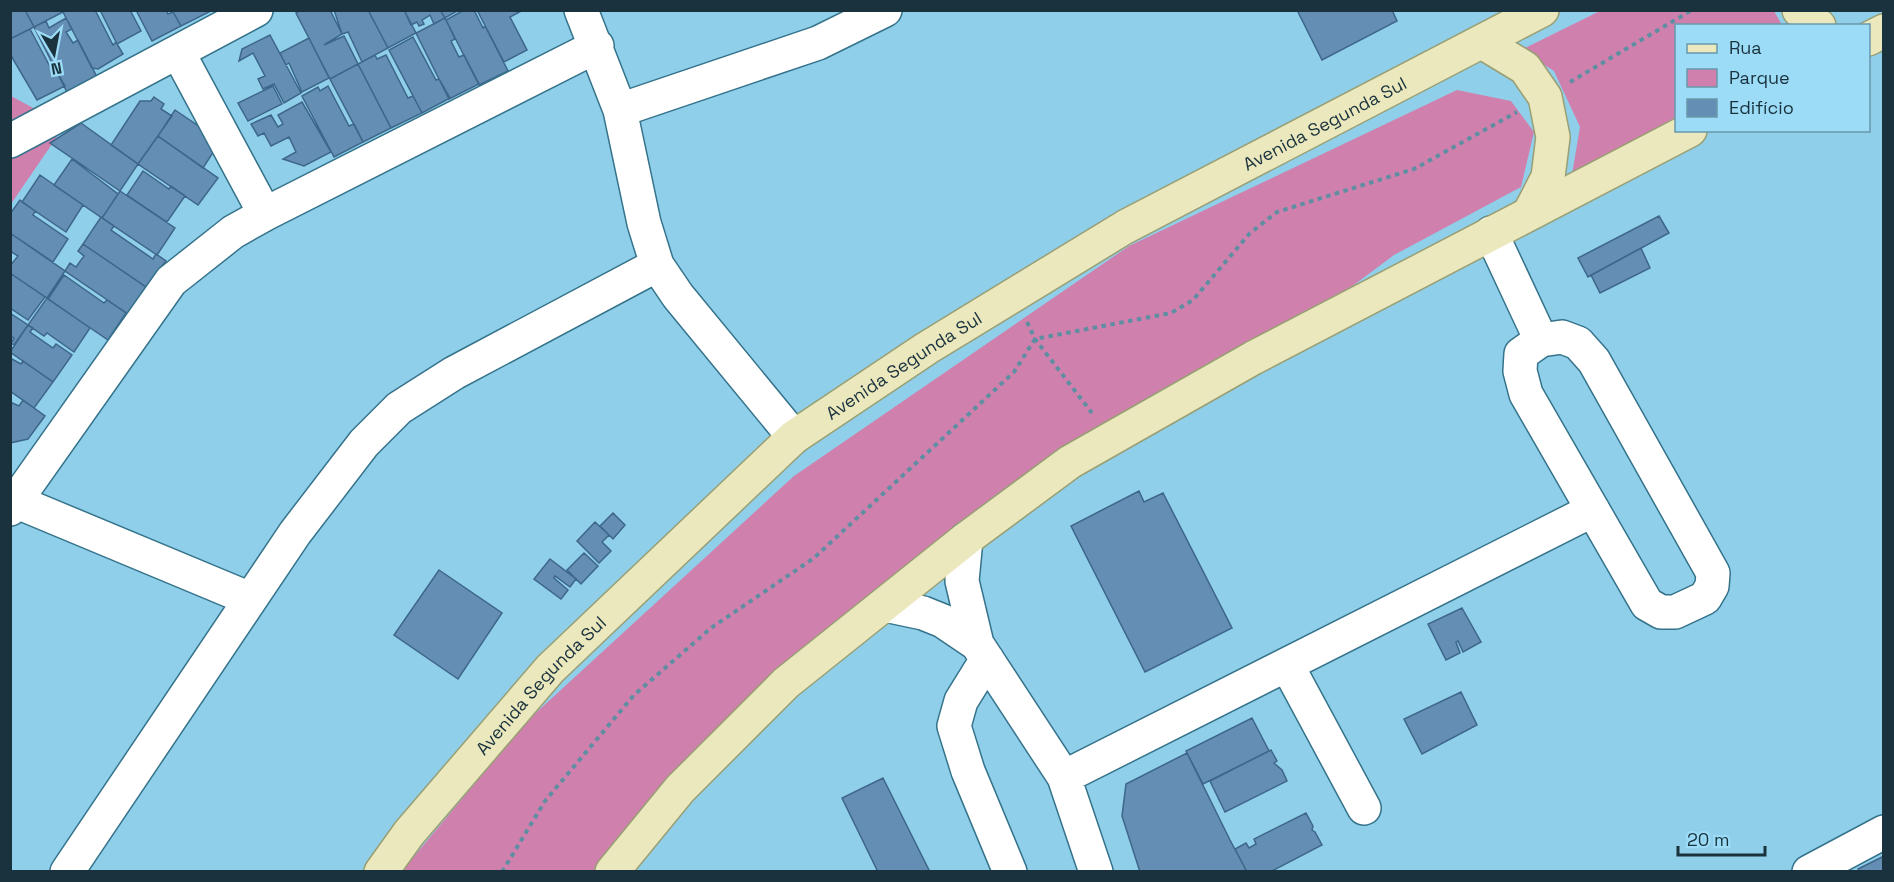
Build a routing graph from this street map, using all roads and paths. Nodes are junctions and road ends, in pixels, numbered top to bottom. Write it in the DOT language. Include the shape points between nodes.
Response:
graph roads {
  1 [pos="256,10"];
  2 [pos="581,10"];
  3 [pos="885,10"];
  4 [pos="1692,10"];
  5 [pos="1799,10"];
  6 [pos="1537,12"];
  7 [pos="1816,24"];
  8 [pos="1884,31"];
  9 [pos="1870,38"];
  10 [pos="1482,42"];
  11 [pos="597,46"];
  12 [pos="179,54"];
  13 [pos="1545,97"];
  14 [pos="620,110"];
  15 [pos="1686,132"];
  16 [pos="10,141"];
  17 [pos="1530,212"];
  18 [pos="265,214"];
  19 [pos="1491,233"];
  20 [pos="657,265"];
  21 [pos="1013,294"];
  22 [pos="1035,339"];
  23 [pos="1541,340"];
  24 [pos="794,437"];
  25 [pos="1112,440"];
  26 [pos="12,504"];
  27 [pos="1593,510"];
  28 [pos="966,539"];
  29 [pos="250,599"];
  30 [pos="885,605"];
  31 [pos="982,651"];
  32 [pos="1287,664"];
  33 [pos="1064,777"];
  34 [pos="1364,808"];
  35 [pos="1884,832"];
  36 [pos="67,872"];
  37 [pos="381,872"];
  38 [pos="502,872"];
  39 [pos="612,872"];
  40 [pos="1010,872"];
  41 [pos="1096,872"];
  42 [pos="1809,872"];
  1 -- 12 [label="street"];
  2 -- 11 [label="street"];
  3 -- 14 [label="street" via="819,43"];
  4 -- 13 [label="path"];
  5 -- 7 [label="main road"];
  6 -- 10 [label="main road, Avenida Segunda Sul"];
  8 -- 9 [label="main road"];
  10 -- 13 [label="main road" via="1525,68"];
  10 -- 21 [label="main road, Avenida Segunda Sul" via="1125,227"];
  11 -- 14 [label="street"];
  11 -- 18 [label="street"];
  12 -- 16 [label="street"];
  12 -- 18 [label="street"];
  13 -- 17 [label="main road" via="1553,138 1548,177"];
  13 -- 22 [label="path" via="1414,169 1277,212 1250,233 1193,300 1171,313"];
  14 -- 20 [label="street" via="644,224"];
  15 -- 17 [label="main road"];
  17 -- 19 [label="main road"];
  18 -- 26 [label="street" via="233,232 171,280"];
  19 -- 23 [label="street"];
  19 -- 25 [label="main road" via="1253,358"];
  20 -- 24 [label="street"];
  20 -- 29 [label="street" via="454,373 399,408 364,442 294,533"];
  21 -- 22 [label="path"];
  21 -- 24 [label="main road, Avenida Segunda Sul"];
  22 -- 25 [label="path"];
  22 -- 38 [label="path" via="1014,372 814,558 711,628 633,695 545,801"];
  23 -- 27 [label="street" via="1521,354 1520,371 1526,394"];
  23 -- 27 [label="street" via="1562,337 1578,343 1594,361 1707,560 1713,573 1706,598 1675,612 1661,612 1647,604"];
  24 -- 37 [label="main road, Avenida Segunda Sul" via="550,669"];
  25 -- 28 [label="main road" via="1070,462"];
  26 -- 29 [label="street"];
  27 -- 32 [label="street"];
  28 -- 30 [label="main road"];
  28 -- 31 [label="street" via="962,581"];
  29 -- 36 [label="street"];
  30 -- 31 [label="street" via="943,621"];
  30 -- 39 [label="main road" via="786,683 680,789"];
  31 -- 33 [label="street"];
  31 -- 40 [label="street" via="954,726 968,771"];
  32 -- 33 [label="street"];
  32 -- 34 [label="street"];
  33 -- 41 [label="street"];
  35 -- 42 [label="street"];
}
